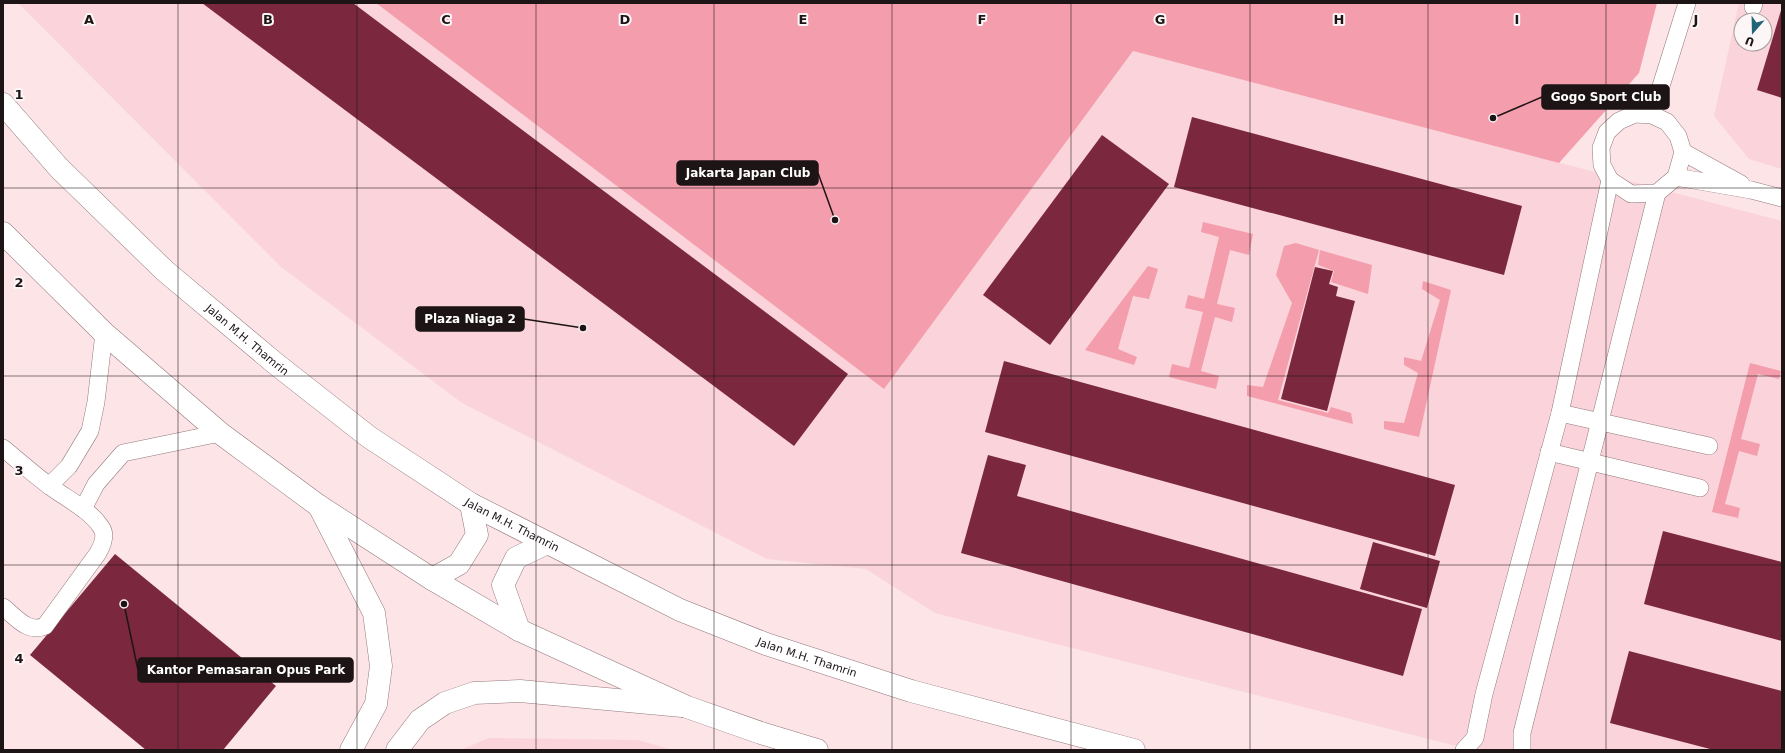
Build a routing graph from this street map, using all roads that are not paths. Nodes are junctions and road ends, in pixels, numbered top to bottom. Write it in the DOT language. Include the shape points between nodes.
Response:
graph roads {
  1 [pos="1687,3"];
  2 [pos="3,104"];
  3 [pos="1652,115"];
  4 [pos="1683,152"];
  5 [pos="1676,177"];
  6 [pos="1610,180"];
  7 [pos="1751,190"];
  8 [pos="1657,193"];
  9 [pos="1782,198"];
  10 [pos="3,233"];
  11 [pos="104,333"];
  12 [pos="1560,414"];
  13 [pos="1600,423"];
  14 [pos="220,432"];
  15 [pos="1709,446"];
  16 [pos="3,448"];
  17 [pos="1549,452"];
  18 [pos="1591,460"];
  19 [pos="49,486"];
  20 [pos="1700,488"];
  21 [pos="471,504"];
  22 [pos="319,506"];
  23 [pos="83,509"];
  24 [pos="547,543"];
  25 [pos="432,579"];
  26 [pos="3,607"];
  27 [pos="519,630"];
  28 [pos="687,706"];
  29 [pos="351,750"];
  30 [pos="397,750"];
  31 [pos="817,750"];
  32 [pos="1134,750"];
  33 [pos="1464,750"];
  34 [pos="1522,750"];
  1 -- 3 [label="lane"];
  2 -- 21 [label="main road, Jalan M.H. Thamrin" via="59,168 165,271 368,437"];
  3 -- 4 [label="lane" via="1667,122 1678,136"];
  3 -- 6 [label="lane" via="1635,114 1619,120 1607,132 1601,148 1602,165"];
  4 -- 5 [label="lane"];
  4 -- 7 [label="lane"];
  5 -- 7 [label="lane"];
  5 -- 8 [label="lane"];
  6 -- 8 [label="lane" via="1631,194"];
  6 -- 12 [label="lane"];
  7 -- 9 [label="lane"];
  8 -- 13 [label="lane"];
  10 -- 11 [label="main road"];
  11 -- 14 [label="main road"];
  11 -- 19 [label="lane" via="90,431 69,466"];
  12 -- 13 [label="lane"];
  12 -- 17 [label="lane"];
  13 -- 15 [label="lane"];
  13 -- 18 [label="lane"];
  14 -- 22 [label="main road"];
  14 -- 23 [label="lane" via="123,453 96,484"];
  16 -- 19 [label="lane"];
  17 -- 18 [label="lane"];
  17 -- 33 [label="lane" via="1484,694 1475,738"];
  18 -- 20 [label="lane"];
  18 -- 34 [label="lane" via="1522,733"];
  19 -- 23 [label="lane"];
  21 -- 24 [label="main road, Jalan M.H. Thamrin"];
  21 -- 25 [label="main road" via="476,535 459,564"];
  22 -- 25 [label="main road"];
  22 -- 29 [label="main road" via="374,613 381,666 376,704"];
  23 -- 26 [label="lane" via="102,528 102,544 45,626 38,629 29,628"];
  24 -- 27 [label="main road" via="516,558 503,585"];
  24 -- 32 [label="main road, Jalan M.H. Thamrin" via="680,610 766,644 911,691"];
  25 -- 27 [label="main road"];
  27 -- 28 [label="main road"];
  28 -- 30 [label="main road" via="520,691 474,693 446,703 420,720"];
  28 -- 31 [label="main road"];
}
